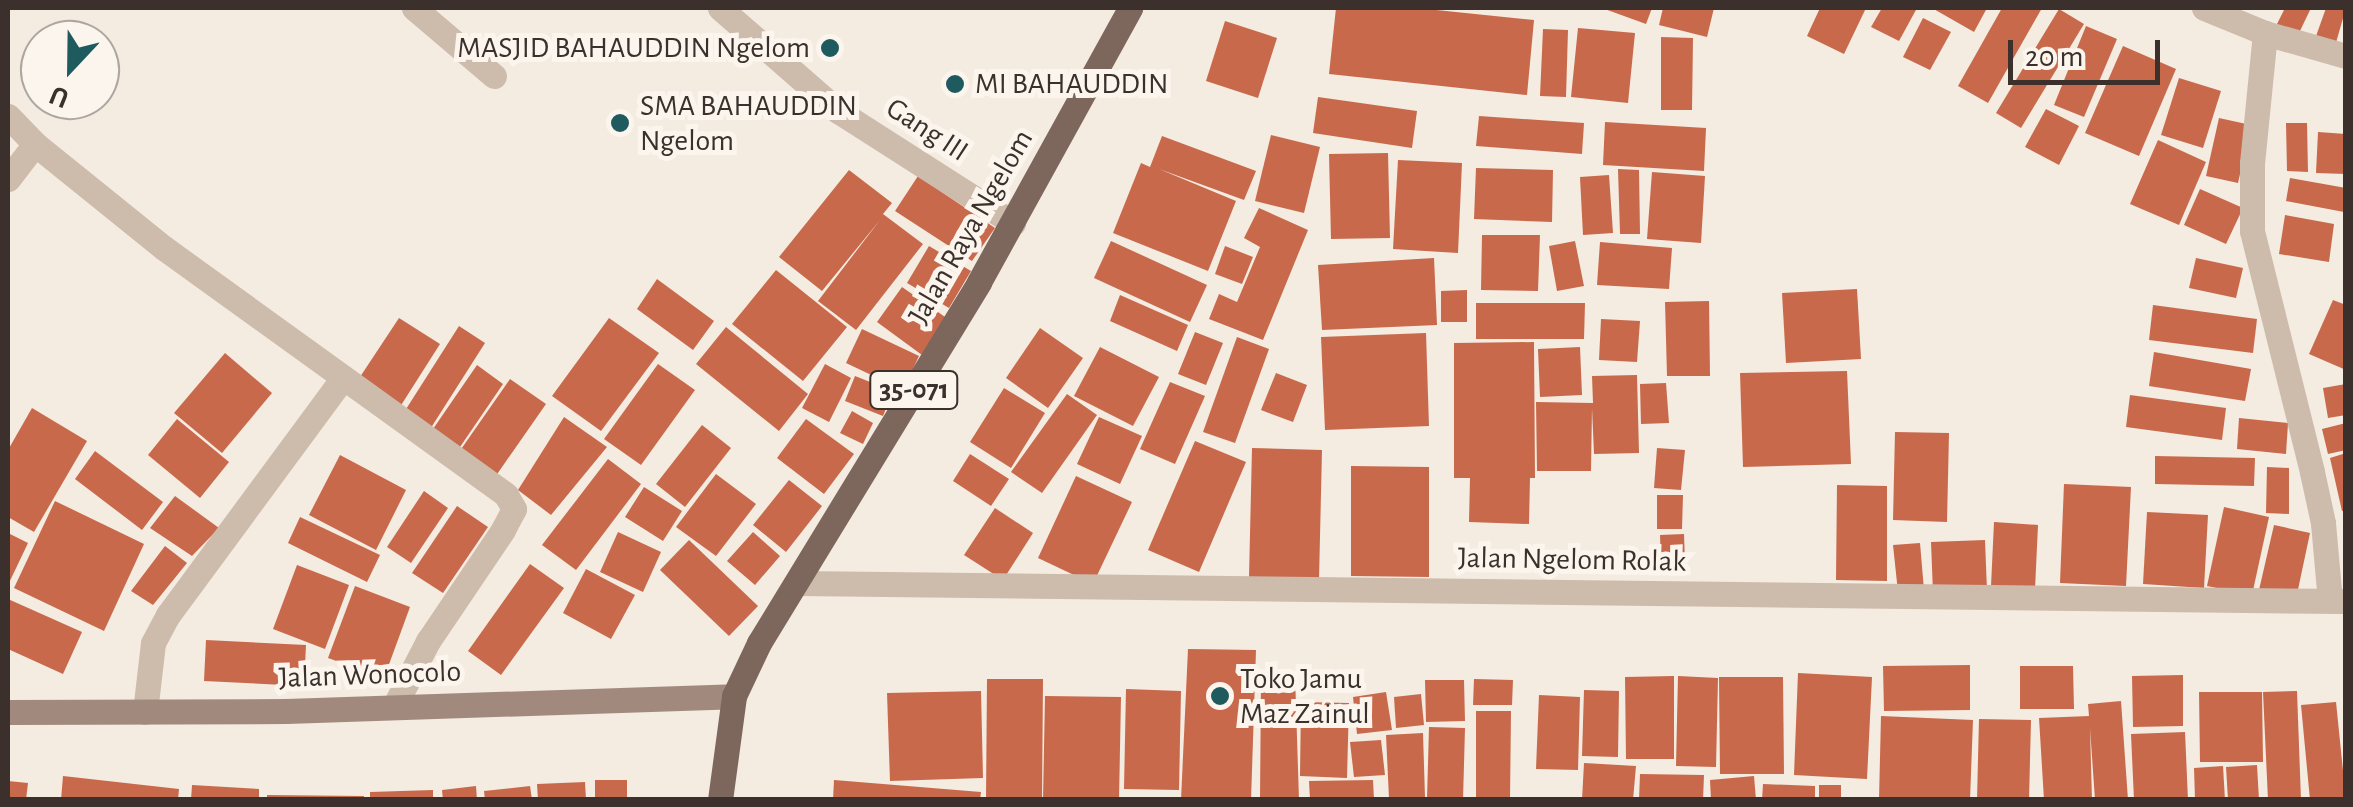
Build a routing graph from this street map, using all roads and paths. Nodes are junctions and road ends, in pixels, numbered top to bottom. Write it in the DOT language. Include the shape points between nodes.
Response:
graph roads {
  1 [pos="414,8"];
  2 [pos="720,8"];
  3 [pos="1130,8"];
  4 [pos="2204,8"];
  5 [pos="2265,33"];
  6 [pos="2346,56"];
  7 [pos="494,76"];
  8 [pos="8,116"];
  9 [pos="35,144"];
  10 [pos="8,179"];
  11 [pos="1014,223"];
  12 [pos="344,378"];
  13 [pos="797,583"];
  14 [pos="2338,601"];
  15 [pos="734,696"];
  16 [pos="394,707"];
  17 [pos="8,712"];
  18 [pos="145,712"];
  19 [pos="721,789"];
  1 -- 7 [label="street"];
  2 -- 11 [label="street, Gang III" via="838,111"];
  3 -- 11 [label="main road, Jalan Raya Ngelom / 35-071"];
  4 -- 5 [label="street"];
  5 -- 6 [label="street"];
  5 -- 14 [label="street" via="2252,231"];
  8 -- 9 [label="street"];
  9 -- 10 [label="street"];
  9 -- 12 [label="street" via="164,248"];
  11 -- 13 [label="main road, Jalan Raya Ngelom / 35-071"];
  12 -- 16 [label="street" via="514,508 428,640"];
  12 -- 18 [label="street" via="168,615 153,642"];
  13 -- 14 [label="street, Jalan Ngelom Rolak"];
  13 -- 15 [label="main road, Jalan Raya Ngelom / 35-071"];
  15 -- 16 [label="main road, Jalan Wonocolo"];
  15 -- 19 [label="main road, Jalan Raya Ngelom / 35-071"];
  16 -- 18 [label="main road, Jalan Wonocolo"];
  17 -- 18 [label="main road, Jalan Wonocolo"];
}
